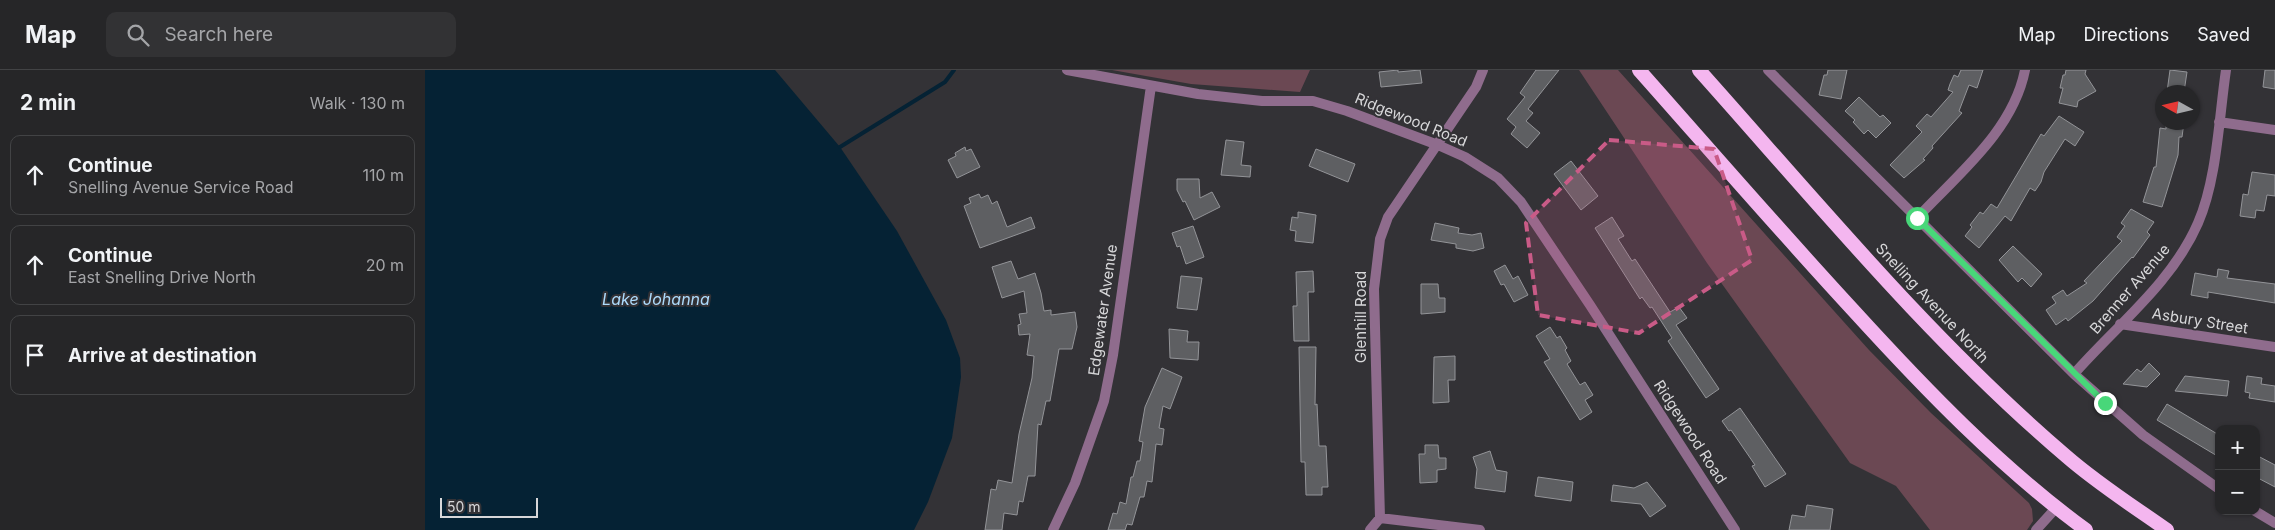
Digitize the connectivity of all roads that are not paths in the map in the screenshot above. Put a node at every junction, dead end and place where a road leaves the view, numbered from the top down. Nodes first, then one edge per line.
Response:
1 (1067, 70) edge
2 (1483, 70) edge
3 (1639, 70) edge
4 (1699, 70) edge
5 (1768, 70) edge
6 (2025, 70) edge
7 (2226, 70) edge
8 (1151, 86) junction
9 (2219, 122) junction
10 (2275, 130) edge
11 (1438, 145) junction
12 (1917, 218) junction
13 (2121, 324) junction
14 (2275, 347) edge
15 (2074, 374) junction
16 (2215, 485) edge
17 (2056, 508) junction
18 (2260, 514) edge
19 (1381, 518) junction
20 (2275, 523) edge
21 (1053, 530) edge
22 (1370, 530) edge
23 (1480, 530) edge
24 (1735, 530) edge
25 (2036, 530) edge
26 (2086, 530) edge
27 (2167, 530) edge

1 - 8 street, Ridgewood Road
2 - 11 street, Glenhill Road
3 - 17 highway
4 - 27 highway, Snelling Avenue North
5 - 12 street
6 - 12 street
7 - 9 street, Brenner Avenue
8 - 11 street, Ridgewood Road
8 - 21 street, Edgewater Avenue
9 - 10 street
9 - 13 street, Brenner Avenue
11 - 19 street, Glenhill Road
11 - 24 street, Ridgewood Road
12 - 15 street
13 - 14 street, Asbury Street
13 - 15 street, Brenner Avenue
15 - 16 street
17 - 25 street
17 - 26 highway
18 - 20 street
19 - 22 street
19 - 23 street

